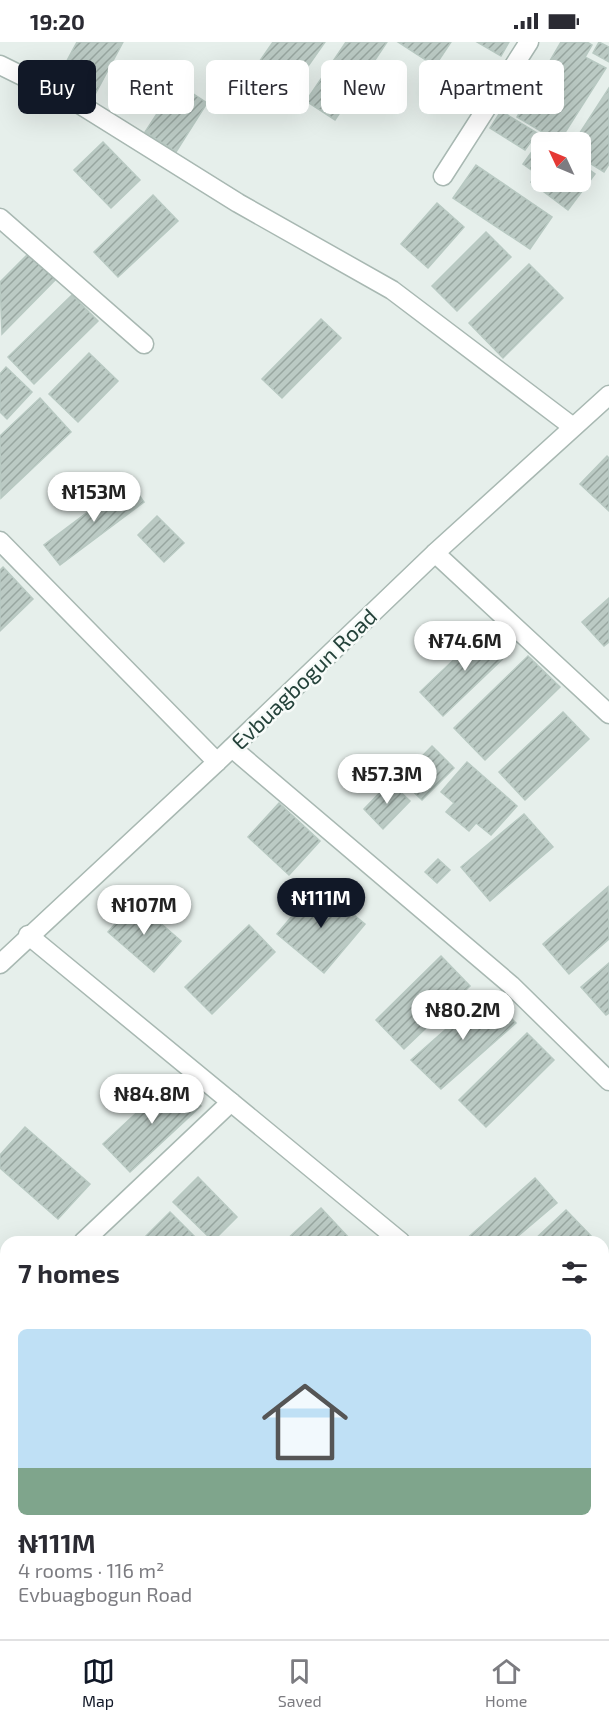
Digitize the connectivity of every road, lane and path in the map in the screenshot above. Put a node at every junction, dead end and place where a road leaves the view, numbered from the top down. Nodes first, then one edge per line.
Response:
1 (529, 42) edge
2 (0, 65) edge
3 (443, 176) dead end
4 (0, 218) edge
5 (144, 344) dead end
6 (609, 395) edge
7 (573, 427) junction
8 (0, 541) edge
9 (435, 553) junction
10 (609, 714) edge
11 (232, 748) junction
12 (217, 762) junction
13 (28, 935) junction
14 (0, 964) edge
15 (609, 1081) edge
16 (231, 1102) junction
17 (89, 1236) edge
18 (394, 1236) edge

1 - 3 street
2 - 7 street
4 - 5 street
6 - 7 street, Evbuagbogun Road
7 - 9 street, Evbuagbogun Road
8 - 12 street
9 - 10 street
9 - 11 street, Evbuagbogun Road
11 - 12 street, Evbuagbogun Road
11 - 15 street
12 - 13 street, Evbuagbogun Road
13 - 14 street, Evbuagbogun Road
13 - 16 street
16 - 17 street
16 - 18 street

